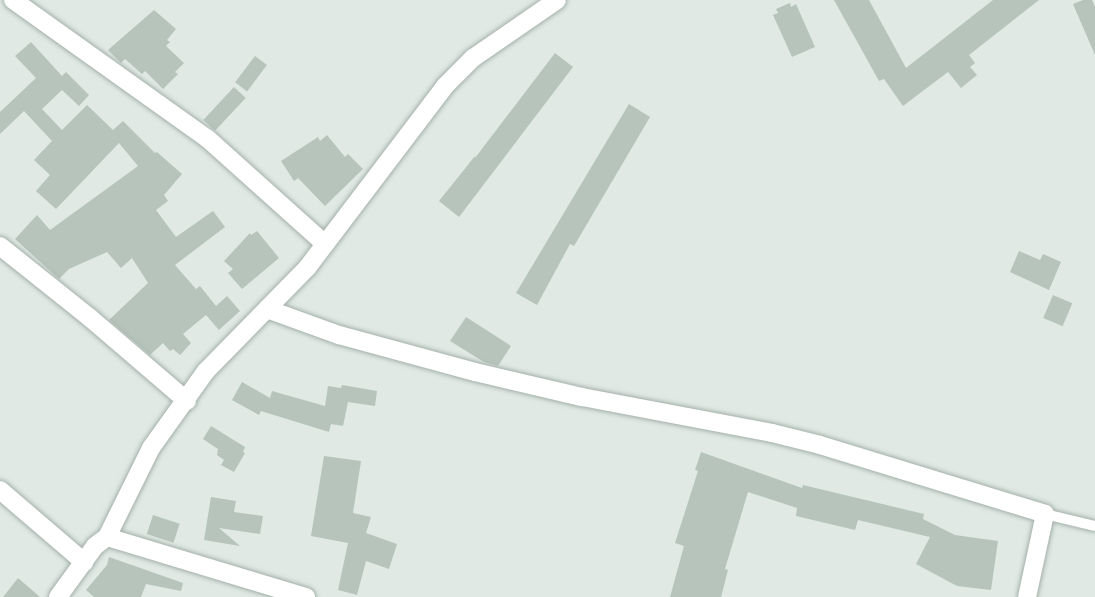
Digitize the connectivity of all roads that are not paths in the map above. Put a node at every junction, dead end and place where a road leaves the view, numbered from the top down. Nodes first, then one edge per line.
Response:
1 (13, 0) edge
2 (557, 0) edge
3 (325, 243) junction
4 (0, 246) edge
5 (267, 309) junction
6 (187, 401) junction
7 (0, 490) edge
8 (1045, 514) junction
9 (1095, 525) edge
10 (107, 537) junction
11 (84, 562) junction
12 (58, 597) edge
13 (306, 597) edge
14 (1027, 597) edge

1 - 3 street
2 - 3 street
3 - 5 street
4 - 6 street
5 - 6 street
5 - 8 street
6 - 10 street
7 - 11 street
8 - 9 lane
8 - 14 street
10 - 11 street
10 - 13 street
11 - 12 street

